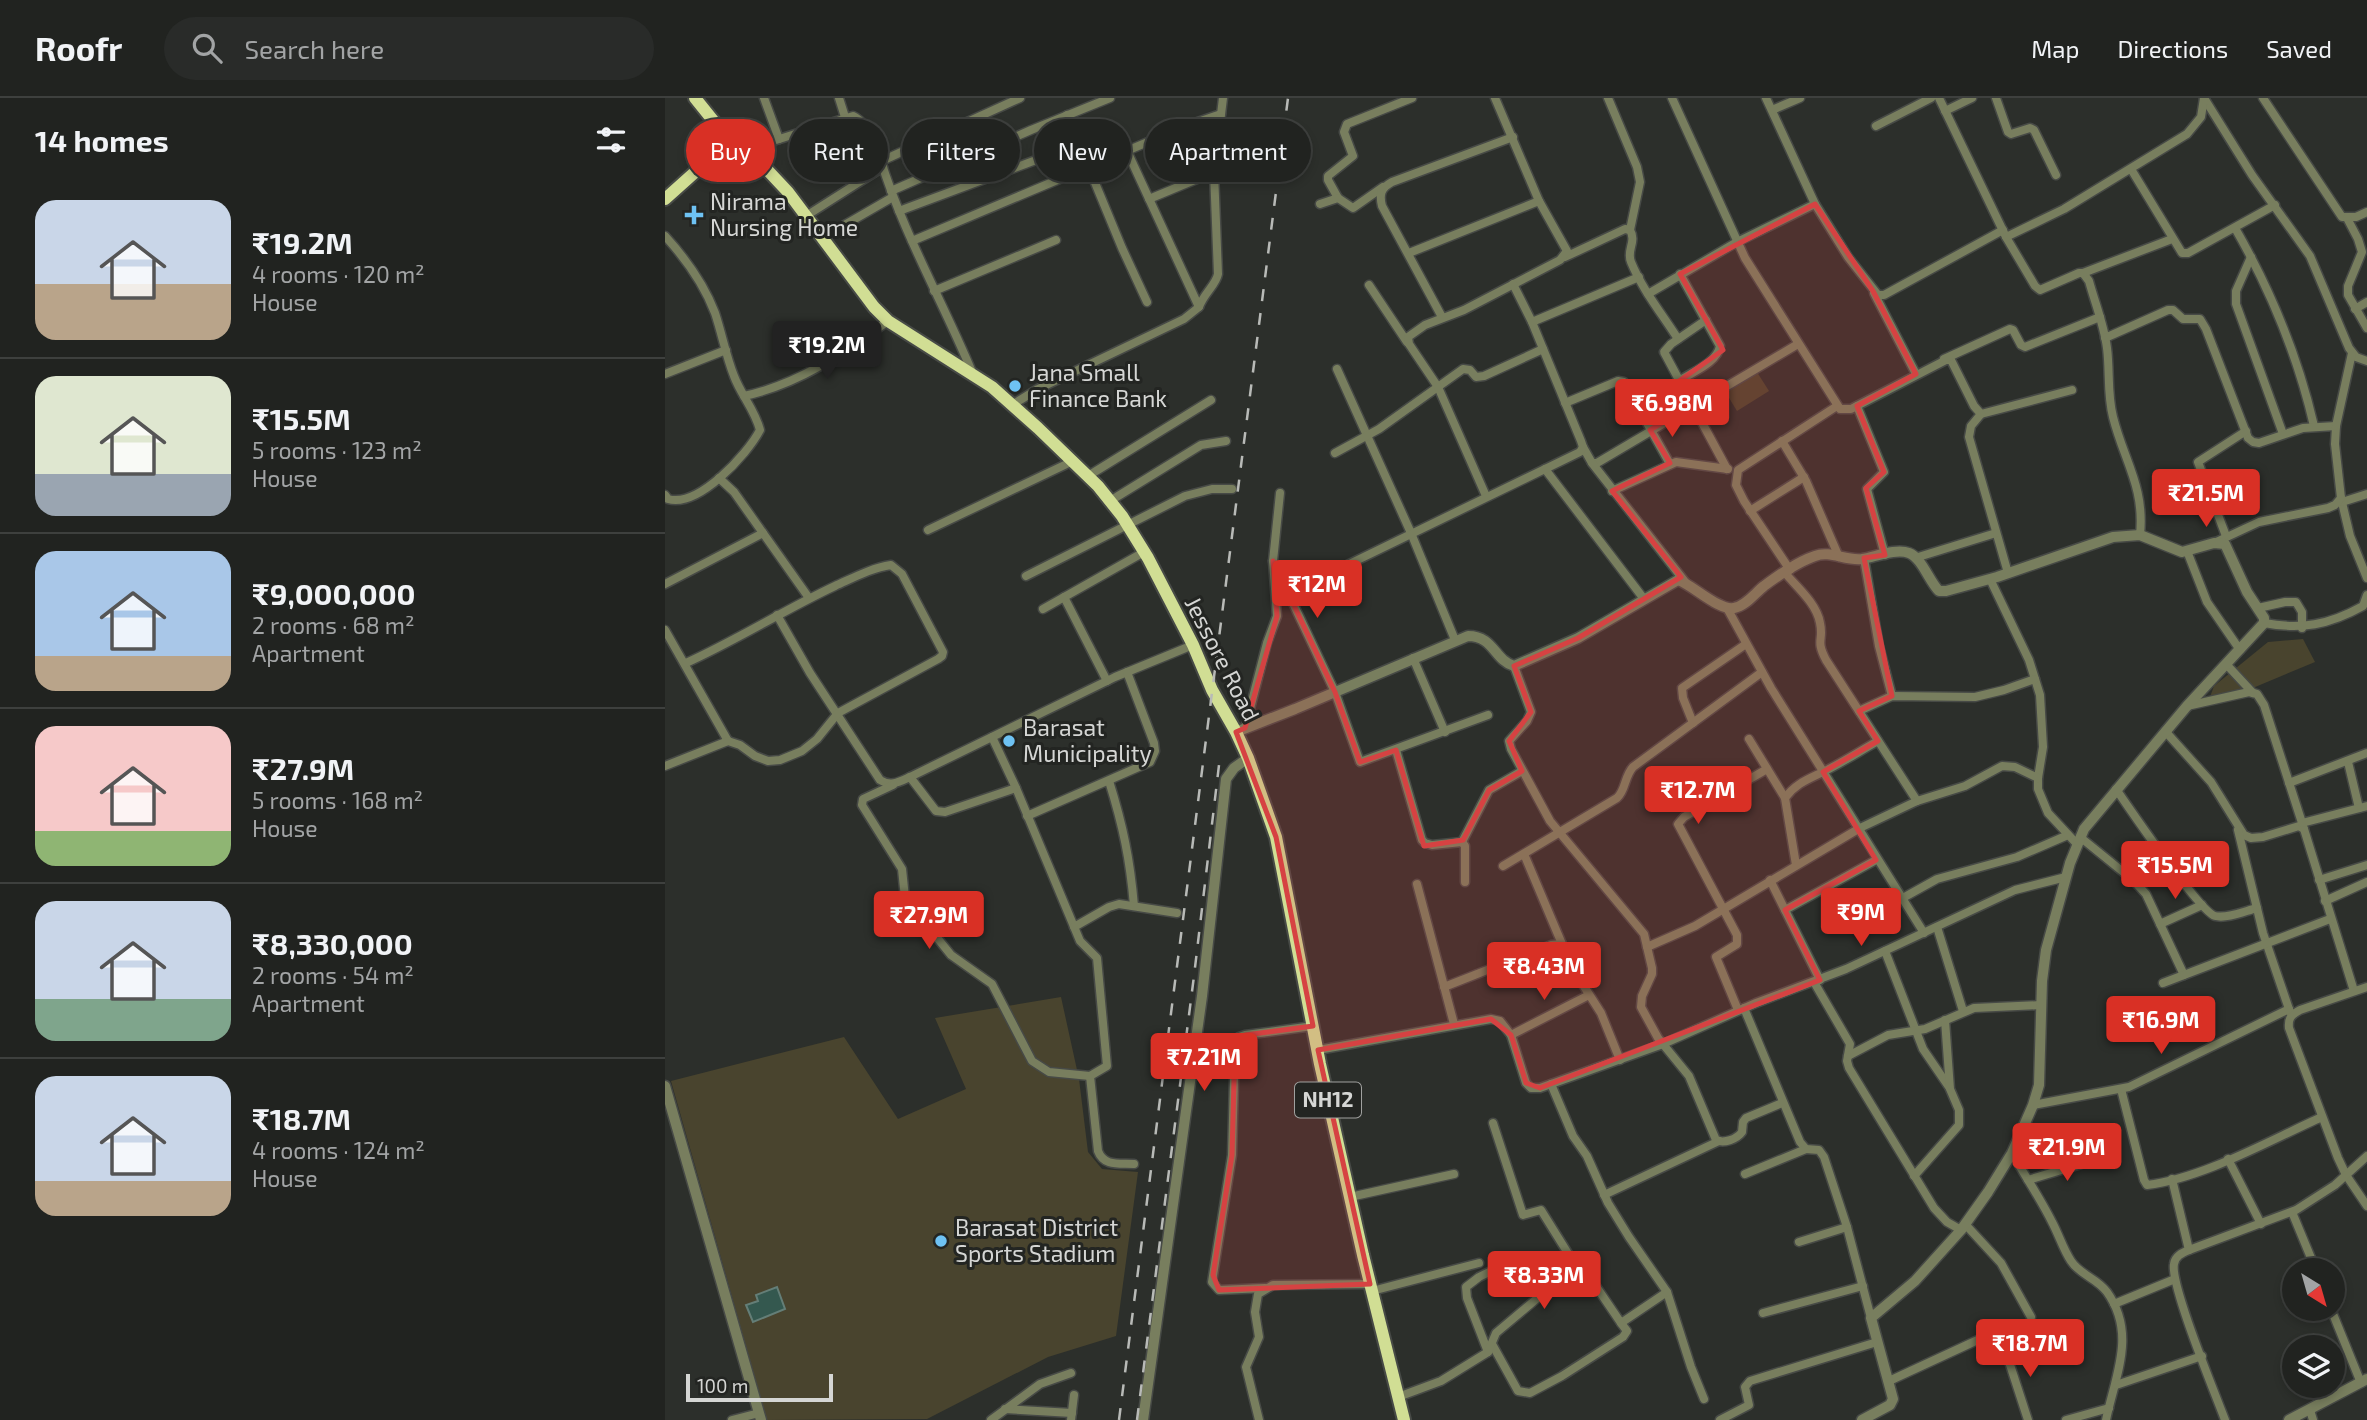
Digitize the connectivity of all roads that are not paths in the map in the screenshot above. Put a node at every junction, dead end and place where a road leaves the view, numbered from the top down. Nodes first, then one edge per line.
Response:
1 (695, 98) edge
2 (764, 98) edge
3 (839, 98) edge
4 (1020, 98) edge
5 (1110, 98) edge
6 (1223, 98) edge
7 (1412, 98) edge
8 (1495, 98) edge
9 (1608, 98) edge
10 (1673, 98) edge
11 (1766, 98) edge
12 (1800, 98) edge
13 (1931, 98) edge
14 (1939, 98) edge
15 (1972, 98) edge
16 (1996, 98) edge
17 (2204, 98) edge
18 (2263, 98) edge
19 (1008, 100) edge
20 (1772, 110) junction
21 (1945, 111) junction
22 (1221, 114) junction
23 (1067, 115) junction
24 (845, 117) junction
25 (712, 119) edge
26 (860, 119) edge
27 (1069, 119) edge
28 (1220, 119) edge
29 (1876, 126) dead end
30 (1513, 137) junction
31 (779, 139) junction
32 (775, 140) edge
33 (1131, 149) edge
34 (888, 159) edge
35 (1131, 160) edge
36 (1034, 161) edge
37 (2131, 169) junction
38 (2056, 175) dead end
39 (775, 178) edge
40 (686, 181) edge
41 (853, 182) edge
42 (888, 182) edge
43 (1052, 182) edge
44 (1095, 182) edge
45 (1190, 182) edge
46 (1214, 182) edge
47 (1383, 187) junction
48 (892, 194) junction
49 (1338, 198) junction
50 (665, 199) edge
51 (1149, 199) junction
52 (1539, 201) junction
53 (1320, 204) dead end
54 (1815, 204) junction
55 (2275, 205) junction
56 (899, 211) junction
57 (2367, 212) edge
58 (806, 216) junction
59 (2347, 218) junction
60 (2235, 228) junction
61 (1630, 230) junction
62 (2005, 234) junction
63 (665, 236) edge
64 (822, 237) junction
65 (2172, 239) junction
66 (1056, 240) dead end
67 (912, 241) junction
68 (1737, 242) junction
69 (1409, 253) junction
70 (1565, 257) junction
71 (2251, 257) junction
72 (2083, 273) junction
73 (1680, 274) junction
74 (1639, 277) junction
75 (1513, 284) junction
76 (1369, 285) dead end
77 (934, 291) junction
78 (1873, 291) junction
79 (1648, 294) junction
80 (2367, 302) edge
81 (1147, 303) dead end
82 (1199, 307) junction
83 (2355, 309) junction
84 (1442, 317) junction
85 (2100, 317) junction
86 (1706, 320) junction
87 (888, 321) junction
88 (1532, 322) junction
89 (2367, 328) edge
90 (2105, 338) junction
91 (1678, 339) junction
92 (1409, 344) junction
93 (1798, 344) junction
94 (1543, 349) junction
95 (726, 350) junction
96 (2352, 353) junction
97 (2365, 359) edge
98 (1938, 362) junction
99 (1337, 369) dead end
100 (972, 372) junction
101 (665, 374) edge
102 (1916, 374) junction
103 (1679, 381) junction
104 (1437, 387) junction
105 (2072, 390) dead end
106 (744, 396) junction
107 (1211, 400) dead end
108 (1565, 403) junction
109 (1012, 405) junction
110 (1692, 405) junction
111 (1837, 406) junction
112 (1857, 406) junction
113 (1981, 414) junction
114 (2314, 426) junction
115 (2336, 426) junction
116 (1650, 430) junction
117 (2246, 431) junction
118 (2283, 434) junction
119 (1367, 437) junction
120 (1226, 441) dead end
121 (1781, 441) junction
122 (1583, 447) junction
123 (1335, 453) dead end
124 (1073, 461) junction
125 (1592, 463) junction
126 (1670, 464) junction
127 (1545, 469) junction
128 (1727, 469) junction
129 (1738, 470) junction
130 (1088, 476) junction
131 (1804, 477) junction
132 (719, 478) junction
133 (1232, 489) dead end
134 (1612, 491) junction
135 (1280, 494) dead end
136 (665, 495) edge
137 (2367, 495) edge
138 (1486, 496) junction
139 (2341, 500) junction
140 (1110, 501) junction
141 (1750, 511) junction
142 (1128, 525) junction
143 (928, 530) dead end
144 (763, 533) junction
145 (1411, 533) junction
146 (1996, 533) junction
147 (2140, 535) junction
148 (2226, 536) junction
149 (2214, 543) junction
150 (2187, 551) junction
151 (1146, 555) junction
152 (1885, 555) junction
153 (1839, 557) junction
154 (1864, 558) junction
155 (1915, 558) junction
156 (1273, 561) junction
157 (1339, 569) dead end
158 (1788, 571) junction
159 (2008, 573) junction
160 (1026, 576) dead end
161 (2367, 578) edge
162 (1990, 579) junction
163 (1686, 583) junction
164 (665, 584) edge
165 (1064, 597) junction
166 (809, 598) junction
167 (1644, 599) junction
168 (2366, 601) edge
169 (1727, 608) junction
170 (2257, 608) junction
171 (1043, 609) dead end
172 (777, 615) junction
173 (2264, 623) junction
174 (2302, 628) junction
175 (665, 630) edge
176 (1455, 640) junction
177 (1746, 644) junction
178 (1193, 645) junction
179 (2240, 649) junction
180 (1413, 657) junction
181 (685, 663) junction
182 (2226, 664) junction
183 (1514, 666) junction
184 (1127, 672) junction
185 (1762, 672) junction
186 (2035, 679) junction
187 (1107, 681) junction
188 (1335, 692) junction
189 (2253, 692) junction
190 (1892, 696) junction
191 (2187, 706) junction
192 (1859, 711) junction
193 (838, 713) junction
194 (1488, 715) dead end
195 (1693, 723) junction
196 (1240, 730) junction
197 (2165, 731) junction
198 (1445, 732) junction
199 (992, 737) junction
200 (1749, 739) dead end
201 (728, 741) junction
202 (1878, 741) junction
203 (1396, 750) junction
204 (2367, 753) edge
205 (1248, 758) junction
206 (2348, 762) junction
207 (665, 766) edge
208 (1767, 769) junction
209 (1522, 771) junction
210 (1823, 772) junction
211 (910, 777) junction
212 (2038, 778) junction
213 (1109, 781) junction
214 (2289, 783) junction
215 (895, 784) junction
216 (1016, 788) junction
217 (2116, 789) junction
218 (1785, 798) junction
219 (1917, 801) junction
220 (2363, 807) edge
221 (1027, 816) junction
222 (2303, 826) junction
223 (2237, 827) junction
224 (1860, 828) junction
225 (1560, 834) junction
226 (2075, 838) junction
227 (1462, 842) junction
228 (1524, 854) junction
229 (1876, 860) junction
230 (1796, 864) junction
231 (2367, 865) edge
232 (1503, 866) dead end
233 (2066, 877) junction
234 (1770, 880) junction
235 (2319, 880) junction
236 (2367, 882) edge
237 (1465, 883) dead end
238 (1417, 884) dead end
239 (1901, 899) junction
240 (2325, 901) junction
241 (2202, 905) junction
242 (1134, 906) junction
243 (2257, 908) junction
244 (1722, 910) junction
245 (1785, 910) junction
246 (1177, 913) dead end
247 (2330, 919) junction
248 (2160, 924) junction
249 (1074, 927) junction
250 (1937, 927) junction
251 (1924, 933) junction
252 (2267, 943) junction
253 (1562, 944) junction
254 (1647, 947) junction
255 (1885, 951) junction
256 (2184, 975) junction
257 (1817, 981) junction
258 (2163, 983) dead end
259 (1444, 986) junction
260 (2367, 987) edge
261 (2354, 991) junction
262 (1590, 995) junction
263 (2041, 1004) junction
264 (1741, 1009) junction
265 (1962, 1012) junction
266 (2290, 1012) junction
267 (1945, 1020) junction
268 (1454, 1024) junction
269 (1313, 1026) junction
270 (1918, 1031) junction
271 (1511, 1035) junction
272 (1663, 1044) junction
273 (1318, 1050) junction
274 (1848, 1056) junction
275 (1620, 1060) junction
276 (1090, 1076) junction
277 (1551, 1084) junction
278 (665, 1086) edge
279 (1950, 1089) junction
280 (2121, 1089) junction
281 (1782, 1103) junction
282 (2033, 1105) junction
283 (2322, 1116) junction
284 (1493, 1123) dead end
285 (1719, 1141) junction
286 (1806, 1149) junction
287 (2012, 1153) junction
288 (2367, 1156) edge
289 (2098, 1159) dead end
290 (2228, 1159) junction
291 (1134, 1164) dead end
292 (1454, 1174) dead end
293 (1745, 1174) dead end
294 (2346, 1175) junction
295 (1915, 1176) junction
296 (2172, 1179) junction
297 (2028, 1180) junction
298 (1604, 1195) junction
299 (1350, 1197) junction
300 (2367, 1206) edge
301 (2292, 1212) junction
302 (2261, 1224) junction
303 (1847, 1227) junction
304 (1963, 1227) junction
305 (1799, 1242) dead end
306 (2189, 1250) junction
307 (2311, 1258) edge
308 (1512, 1261) dead end
309 (1479, 1263) dead end
310 (1572, 1269) junction
311 (2175, 1279) junction
312 (1863, 1286) junction
313 (1371, 1287) junction
314 (1265, 1288) junction
315 (1667, 1292) junction
316 (2114, 1304) junction
317 (1763, 1313) dead end
318 (2031, 1317) dead end
319 (1871, 1318) junction
320 (2336, 1321) edge
321 (1621, 1323) junction
322 (1877, 1342) junction
323 (1490, 1348) junction
324 (2202, 1356) junction
325 (1071, 1373) dead end
326 (1889, 1381) junction
327 (2364, 1381) edge
328 (2116, 1385) junction
329 (1074, 1395) dead end
330 (1398, 1397) junction
331 (1704, 1399) dead end
332 (2109, 1408) junction
333 (1008, 1409) junction
334 (2311, 1415) edge
335 (1071, 1416) edge
336 (760, 1417) edge
337 (1872, 1418) edge
338 (732, 1420) edge
339 (991, 1420) edge
340 (1010, 1420) edge
341 (1143, 1420) edge
342 (1259, 1420) edge
343 (1404, 1420) edge
344 (1720, 1420) edge
345 (1862, 1420) edge
346 (2028, 1420) edge
347 (2066, 1420) edge
348 (2106, 1420) edge
349 (2225, 1420) edge
350 (2289, 1420) edge

1 - 25 highway, NH12
2 - 31 street
3 - 24 street
4 - 19 street
5 - 23 street
6 - 22 street
7 - 49 street
8 - 30 street
9 - 61 street
10 - 68 street
11 - 20 street
12 - 20 street
13 - 29 street
14 - 21 street
15 - 21 street
16 - 38 street
17 - 37 street
17 - 55 street
18 - 59 street
19 - 34 street
20 - 54 street
21 - 62 street
22 - 28 street
22 - 33 street
23 - 27 street
23 - 48 street
24 - 26 street
24 - 31 street
30 - 47 street
30 - 52 street
31 - 32 street
35 - 51 street
36 - 56 street
37 - 62 street
37 - 65 street
39 - 58 highway, NH12
40 - 50 highway
41 - 58 street
42 - 48 street
43 - 67 street
44 - 81 street
45 - 51 street
46 - 82 street
47 - 49 street
47 - 69 street
48 - 56 street
48 - 64 street
49 - 53 street
51 - 82 street
52 - 69 street
52 - 70 street
54 - 68 street
54 - 78 street
55 - 60 street
55 - 96 street
56 - 67 street
57 - 59 street
58 - 64 highway, NH12
59 - 83 street
60 - 65 street
60 - 71 street
61 - 70 street
61 - 74 street
62 - 72 street
62 - 78 street
63 - 95 street
64 - 87 highway, NH12
65 - 72 street
66 - 77 street
67 - 77 street
68 - 73 street
68 - 93 street
69 - 84 street
70 - 75 street
71 - 114 street
71 - 118 street
72 - 85 street
73 - 79 street
73 - 86 street
74 - 79 street
74 - 88 street
75 - 84 street
75 - 88 street
76 - 92 street
77 - 100 street
78 - 102 street
79 - 91 street
80 - 83 street
82 - 109 street
83 - 89 street
84 - 92 street
85 - 90 street
85 - 98 street
86 - 91 street
86 - 103 street
87 - 100 highway, NH12
87 - 106 street
88 - 94 street
90 - 117 street
90 - 147 street
91 - 103 street
92 - 104 street
93 - 110 street
93 - 111 street
94 - 104 street
94 - 108 street
95 - 101 street
95 - 106 street
96 - 97 street
96 - 115 street
98 - 102 street
98 - 113 street
99 - 119 street
100 - 109 highway, NH12
102 - 112 street
103 - 110 street
104 - 119 street
104 - 138 street
105 - 113 street
106 - 132 street
107 - 130 street
108 - 116 street
108 - 122 street
109 - 124 highway, NH12
110 - 116 street
110 - 128 street
111 - 112 street
111 - 121 street
112 - 152 street
113 - 146 street
114 - 115 street
114 - 118 street
115 - 139 street
116 - 125 street
116 - 126 street
117 - 118 street
117 - 148 street
119 - 123 street
119 - 145 street
120 - 140 street
121 - 129 street
121 - 131 street
122 - 125 street
122 - 127 street
124 - 130 highway, NH12
124 - 143 street
125 - 134 street
126 - 128 street
126 - 134 street
127 - 138 street
127 - 167 street
128 - 129 street
129 - 141 street
130 - 140 highway, NH12
131 - 141 street
131 - 153 street
132 - 136 street
132 - 144 street
133 - 142 street
134 - 163 street
135 - 156 street
137 - 139 street
138 - 145 street
139 - 148 street
139 - 161 street
140 - 142 highway, NH12
141 - 158 street
142 - 151 highway, NH12
142 - 160 street
144 - 164 street
144 - 166 street
145 - 157 street
145 - 176 street
146 - 155 street
146 - 159 street
147 - 150 street
147 - 159 street
148 - 149 street
149 - 150 street
149 - 170 street
150 - 179 street
151 - 165 street
151 - 178 highway, Jessore Road / NH12
152 - 154 street
152 - 155 street
153 - 154 street
153 - 158 street
154 - 190 street
155 - 162 street
156 - 188 street
156 - 196 street
158 - 169 street
158 - 192 street
159 - 162 street
162 - 186 street
163 - 167 street
163 - 169 street
165 - 171 street
165 - 187 street
166 - 172 street
166 - 193 street
167 - 183 street
168 - 174 street
169 - 177 street
170 - 173 street
170 - 174 street
172 - 181 street
172 - 193 street
173 - 174 street
173 - 179 street
175 - 181 street
176 - 180 street
176 - 183 street
177 - 185 street
177 - 195 street
178 - 184 street
178 - 196 highway, Jessore Road / NH12
179 - 182 street
180 - 188 street
180 - 198 street
181 - 201 street
182 - 189 street
182 - 191 street
183 - 209 street
184 - 187 street
184 - 213 street
185 - 195 street
185 - 210 street
186 - 190 street
186 - 212 street
187 - 199 street
188 - 196 street
188 - 203 street
189 - 191 street
189 - 214 street
190 - 192 street
191 - 197 street
192 - 202 street
193 - 201 street
193 - 215 street
194 - 198 street
195 - 225 street
196 - 205 highway, Jessore Road / NH12
197 - 217 street
197 - 223 street
198 - 203 street
199 - 211 street
199 - 216 street
200 - 208 street
201 - 207 street
202 - 210 street
202 - 219 street
203 - 227 street
204 - 206 street
205 - 269 highway, Jessore Road / NH12
205 - 341 street
206 - 214 street
206 - 220 street
208 - 218 street
208 - 244 street
209 - 225 street
209 - 227 street
210 - 218 street
210 - 224 street
211 - 215 street
211 - 216 street
212 - 219 street
212 - 226 street
213 - 221 street
213 - 242 street
214 - 222 street
215 - 276 street
216 - 221 street
217 - 226 street
217 - 241 street
218 - 230 street
219 - 224 street
220 - 222 street
221 - 249 street
222 - 223 street
222 - 235 street
223 - 243 street
224 - 229 street
224 - 230 street
225 - 228 street
225 - 254 street
226 - 233 street
226 - 239 street
226 - 248 street
227 - 237 street
228 - 232 street
228 - 253 street
229 - 239 street
229 - 245 street
230 - 234 street
231 - 235 street
233 - 250 street
233 - 263 street
234 - 244 street
234 - 245 street
235 - 240 street
236 - 240 street
238 - 259 street
239 - 251 street
240 - 247 street
241 - 243 street
241 - 248 street
242 - 246 street
242 - 249 street
243 - 252 street
244 - 254 street
244 - 264 street
245 - 257 street
247 - 252 street
247 - 261 street
248 - 256 street
249 - 276 street
250 - 251 street
250 - 265 street
251 - 255 street
252 - 256 street
252 - 266 street
253 - 259 street
253 - 262 street
254 - 272 street
255 - 257 street
255 - 270 street
256 - 258 street
257 - 264 street
257 - 274 street
259 - 268 street
260 - 261 street
261 - 266 street
262 - 271 street
262 - 275 street
263 - 265 street
263 - 282 street
264 - 272 street
264 - 281 street
265 - 267 street
266 - 280 street
266 - 283 street
267 - 270 street
267 - 279 street
268 - 271 street
268 - 273 street
269 - 273 highway, NH12
269 - 314 street
270 - 274 street
270 - 279 street
271 - 277 street
272 - 275 street
272 - 285 street
273 - 299 highway, NH12
274 - 295 street
275 - 277 street
276 - 291 street
277 - 298 street
278 - 336 street
279 - 295 street
280 - 282 street
280 - 296 street
281 - 285 street
281 - 286 street
282 - 287 street
283 - 290 street
283 - 294 street
284 - 310 street
285 - 298 street
286 - 293 street
286 - 303 street
287 - 297 street
287 - 304 street
288 - 294 street
289 - 297 street
290 - 296 street
290 - 302 street
292 - 299 street
294 - 300 street
294 - 301 street
295 - 304 street
296 - 306 street
297 - 316 street
298 - 315 street
299 - 313 highway, NH12
301 - 302 street
301 - 307 street
302 - 306 street
303 - 305 street
303 - 312 street
304 - 318 street
304 - 319 street
306 - 311 street
308 - 323 street
309 - 313 street
310 - 321 street
310 - 323 street
311 - 316 street
311 - 324 street
312 - 317 street
312 - 319 street
313 - 314 street
313 - 330 highway, NH12
314 - 342 street
315 - 321 street
315 - 331 street
316 - 328 street
319 - 322 street
320 - 327 street
321 - 323 street
322 - 326 street
322 - 344 street
323 - 330 street
324 - 328 street
324 - 349 street
325 - 333 street
326 - 337 street
326 - 346 street
327 - 334 street
328 - 332 street
329 - 335 street
330 - 343 highway, NH12
332 - 347 street
332 - 348 street
333 - 335 street
333 - 339 street
333 - 340 street
334 - 350 street
336 - 338 street
337 - 345 street

